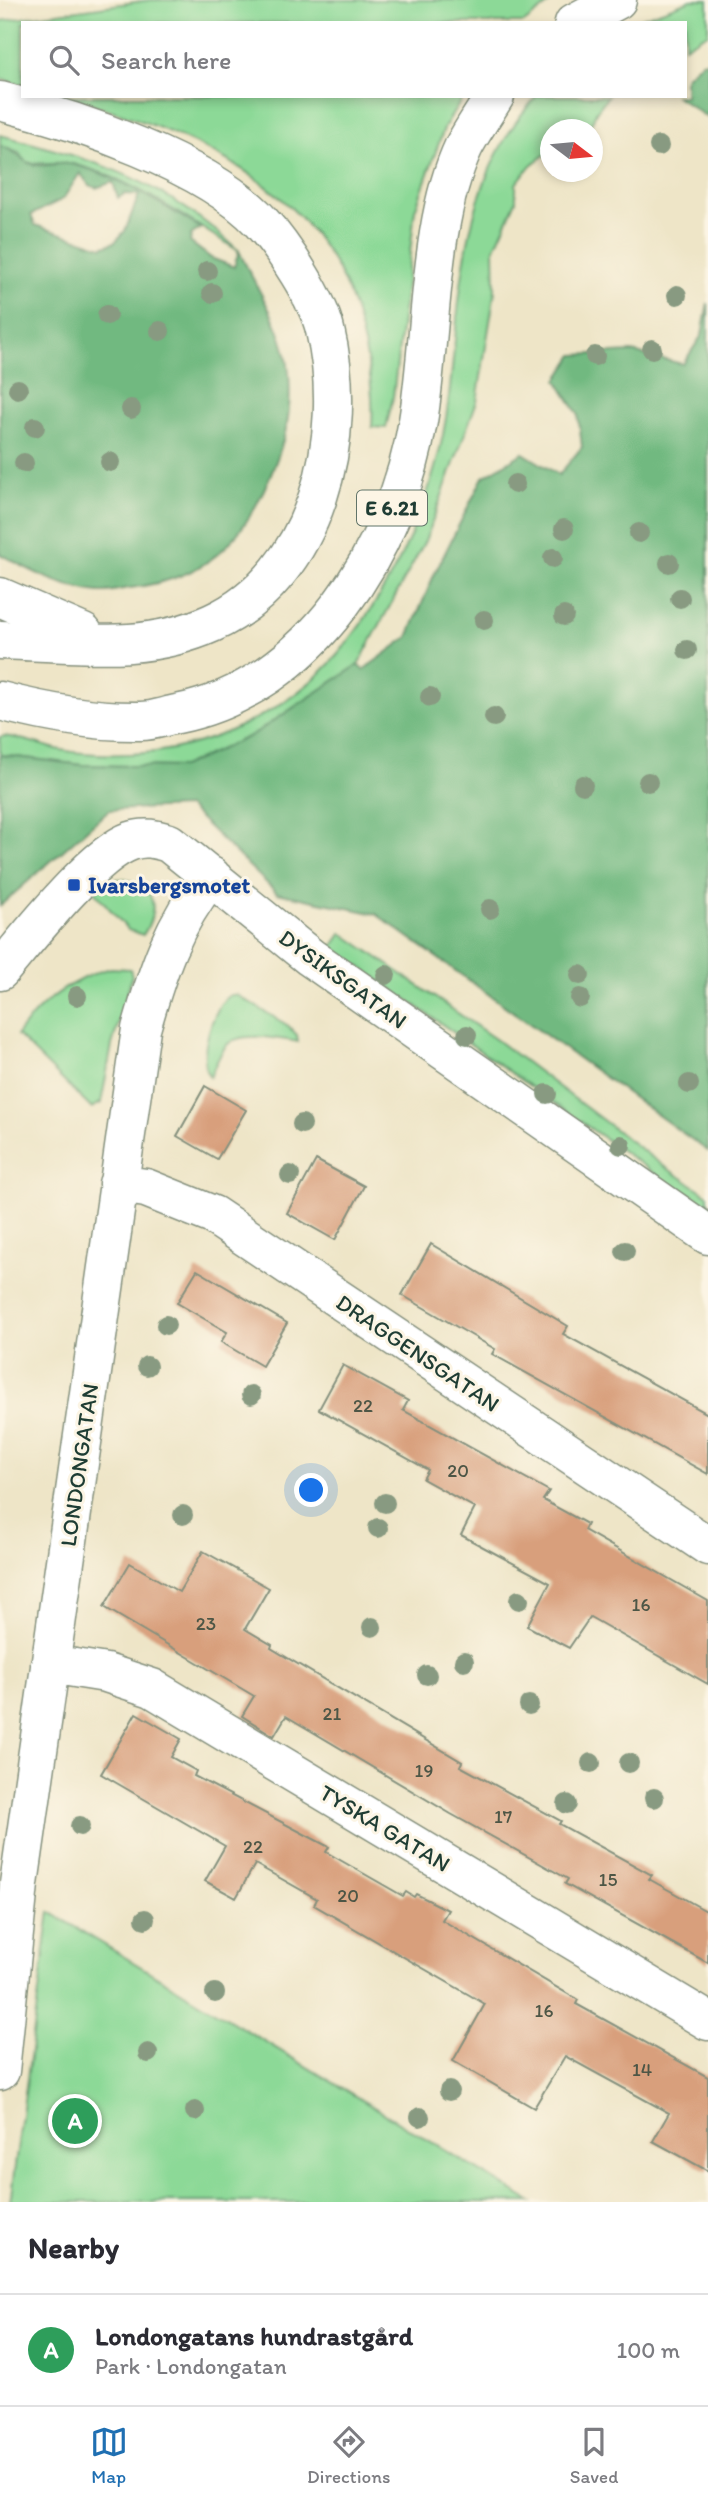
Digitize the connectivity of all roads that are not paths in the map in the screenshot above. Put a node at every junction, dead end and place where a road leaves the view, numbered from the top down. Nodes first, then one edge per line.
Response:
1 (617, 0) edge
2 (578, 21) edge
3 (494, 98) edge
4 (0, 101) edge
5 (0, 597) edge
6 (12, 640) edge
7 (118, 645) junction
8 (0, 701) edge
9 (211, 876) junction
10 (0, 971) edge
11 (118, 1184) junction
12 (708, 1235) edge
13 (708, 1546) edge
14 (51, 1664) junction
15 (708, 2021) edge
16 (0, 2071) edge

1 - 2 main road
3 - 8 main road, E 6.21
4 - 7 main road
5 - 7 main road
6 - 7 main road
9 - 10 main road, DYSIKSGATAN
9 - 11 main road, LONDONGATAN
9 - 12 main road, DYSIKSGATAN
11 - 13 main road, DRAGGENSGATAN
11 - 14 main road, LONDONGATAN
14 - 15 main road, TYSKA GATAN
14 - 16 main road, LONDONGATAN

